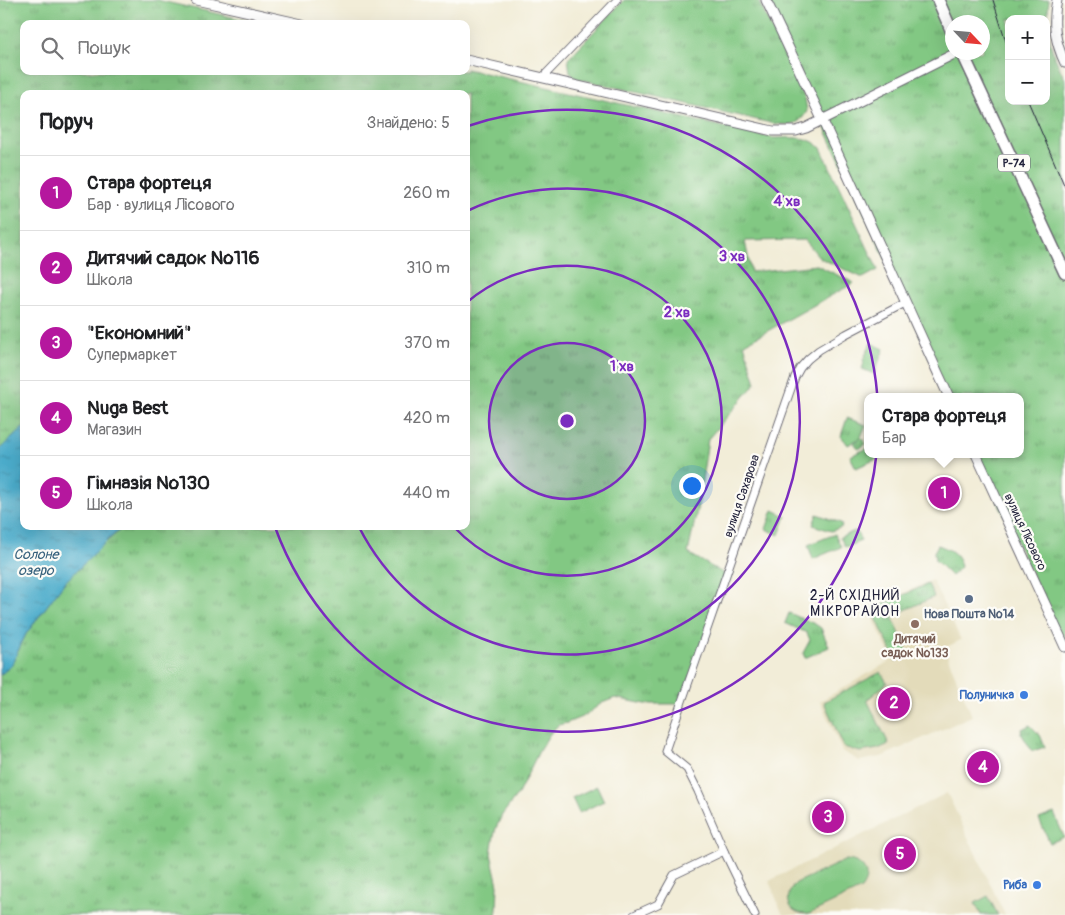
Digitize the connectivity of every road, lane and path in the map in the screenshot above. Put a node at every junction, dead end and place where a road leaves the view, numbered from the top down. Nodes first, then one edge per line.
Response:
1 (196, 0) edge
2 (617, 0) edge
3 (766, 0) edge
4 (938, 0) edge
5 (1057, 0) edge
6 (945, 16) edge
7 (284, 20) edge
8 (945, 59) edge
9 (966, 60) edge
10 (470, 61) edge
11 (1065, 63) edge
12 (542, 78) junction
13 (823, 120) junction
14 (1065, 273) edge
15 (905, 303) junction
16 (947, 393) edge
17 (978, 458) edge
18 (1065, 648) edge
19 (724, 850) junction
20 (634, 915) edge
21 (755, 915) edge

1 - 7 street
2 - 12 street
3 - 13 street
4 - 6 main road
5 - 11 street
8 - 13 street
9 - 14 main road, Р-74
10 - 12 street
12 - 13 street
13 - 15 street
15 - 16 street
15 - 19 street, вулиця Сахарова
17 - 18 street, вулиця Лісового
19 - 20 street
19 - 21 street

